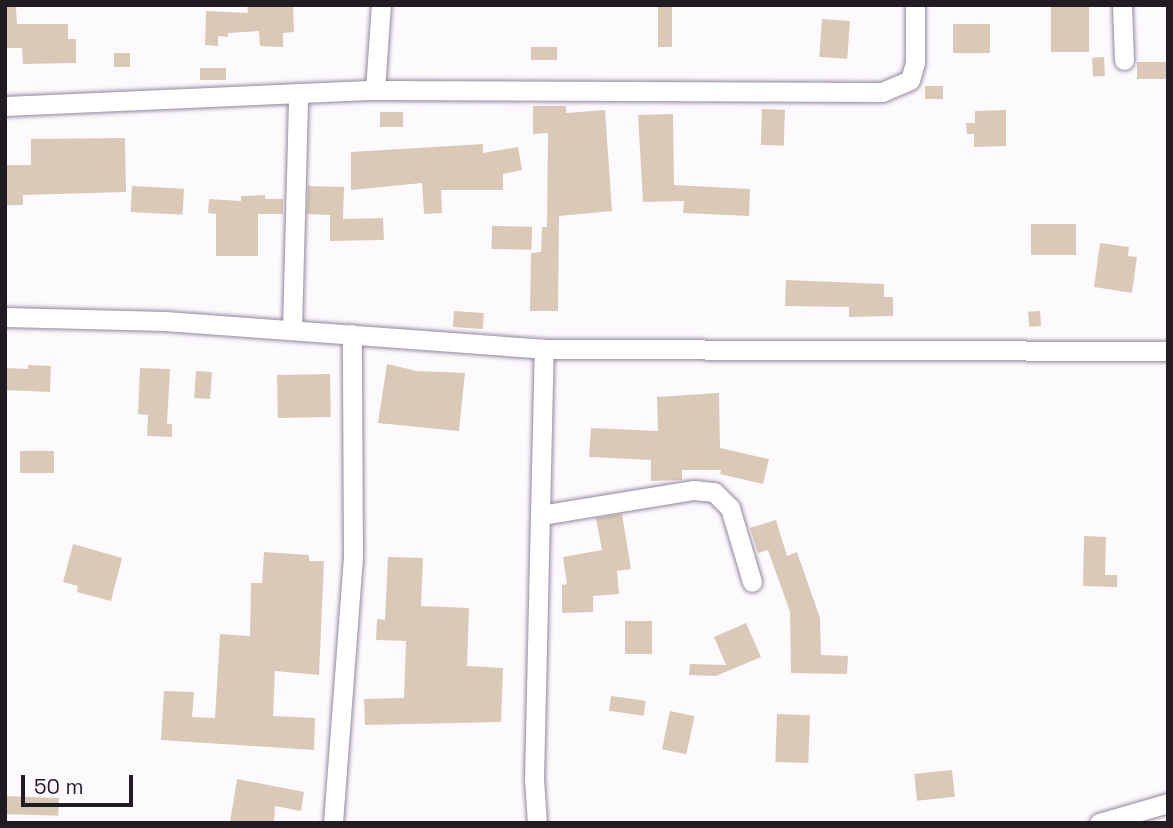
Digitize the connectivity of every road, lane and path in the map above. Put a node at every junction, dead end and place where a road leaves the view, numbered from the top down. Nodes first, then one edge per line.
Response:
1 (381, 5) edge
2 (915, 5) edge
3 (1122, 5) edge
4 (1124, 60) dead end
5 (374, 90) junction
6 (298, 93) junction
7 (5, 106) edge
8 (5, 317) edge
9 (292, 330) junction
10 (352, 334) junction
11 (544, 349) junction
12 (1168, 351) edge
13 (541, 515) junction
14 (752, 582) dead end
15 (1168, 803) edge
16 (333, 823) edge
17 (537, 823) edge
18 (1099, 823) edge

1 - 5 street
2 - 5 street
3 - 4 street
5 - 6 street
6 - 7 street
6 - 9 street
8 - 9 street
9 - 10 street
10 - 11 street
10 - 16 street
11 - 12 street
11 - 13 street
13 - 14 street
13 - 17 street
15 - 18 street

